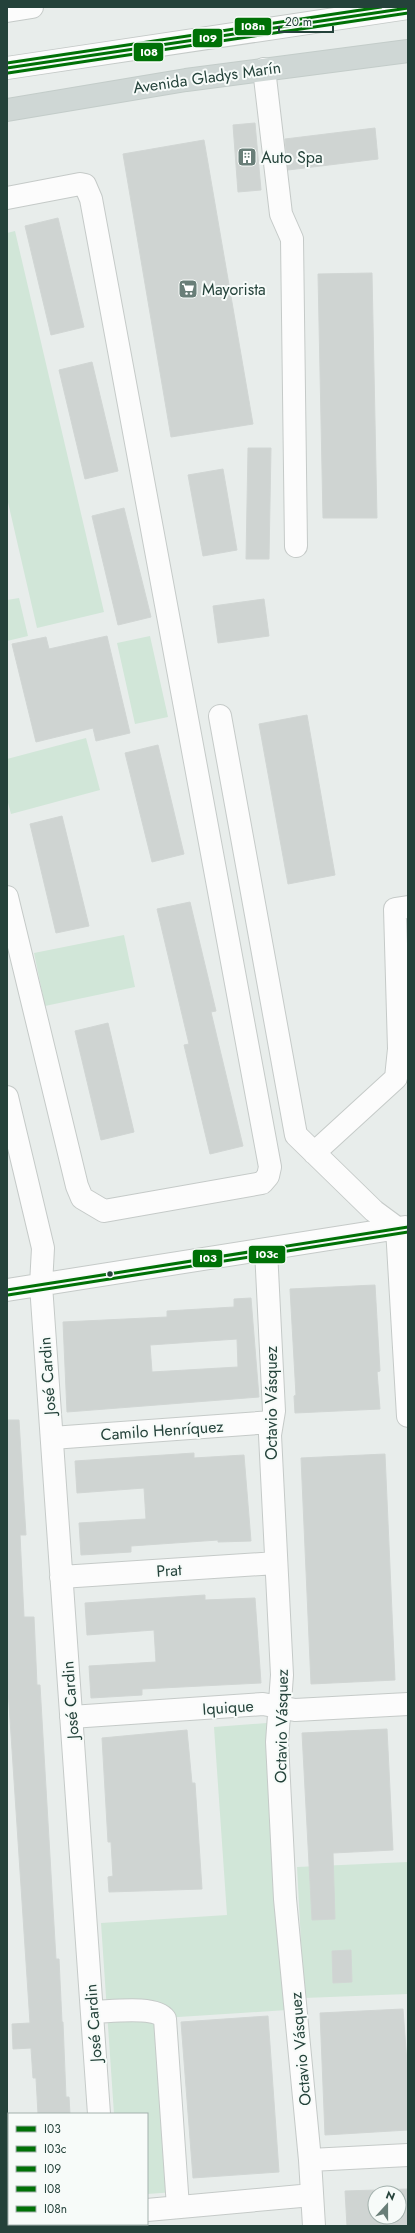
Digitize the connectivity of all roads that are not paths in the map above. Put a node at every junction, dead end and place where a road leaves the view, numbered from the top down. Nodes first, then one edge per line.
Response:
1 (32, 7) edge
2 (408, 8) edge
3 (7, 11) edge
4 (408, 51) edge
5 (7, 68) edge
6 (264, 69) junction
7 (7, 110) edge
8 (7, 198) edge
9 (296, 546) dead end
10 (220, 716) dead end
11 (7, 897) edge
12 (408, 907) edge
13 (7, 1097) edge
14 (314, 1154) junction
15 (403, 1227) edge
16 (266, 1250) junction
17 (41, 1285) junction
18 (7, 1290) edge
19 (408, 1416) edge
20 (272, 1422) junction
21 (52, 1438) junction
22 (276, 1563) junction
23 (61, 1577) junction
24 (408, 1704) edge
25 (281, 1708) junction
26 (71, 1717) junction
27 (92, 2012) junction
28 (99, 2113) edge
29 (408, 2155) edge
30 (310, 2160) junction
31 (312, 2194) junction
32 (178, 2207) junction
33 (148, 2210) edge
34 (314, 2226) edge

1 - 3 street
2 - 5 street
4 - 6 main road, Avenida Gladys Marín
6 - 7 main road, Avenida Gladys Marín
6 - 9 street
8 - 11 street
10 - 14 street
12 - 14 street
13 - 17 street, José Cardin
14 - 15 street
15 - 16 street
15 - 19 street
16 - 17 street
16 - 20 street, Octavio Vásquez
17 - 18 street
17 - 21 street, José Cardin
20 - 21 street, Camilo Henríquez
20 - 22 street, Octavio Vásquez
21 - 23 street, José Cardin
22 - 23 street, Prat
22 - 25 street, Octavio Vásquez
23 - 26 street, José Cardin
24 - 25 street, Iquique
25 - 26 street, Iquique
25 - 30 street, Octavio Vásquez
26 - 27 street, José Cardin
27 - 28 street, José Cardin
27 - 32 street
29 - 30 street
30 - 31 street, Octavio Vásquez
31 - 32 street
31 - 34 street, Octavio Vásquez
32 - 33 street

